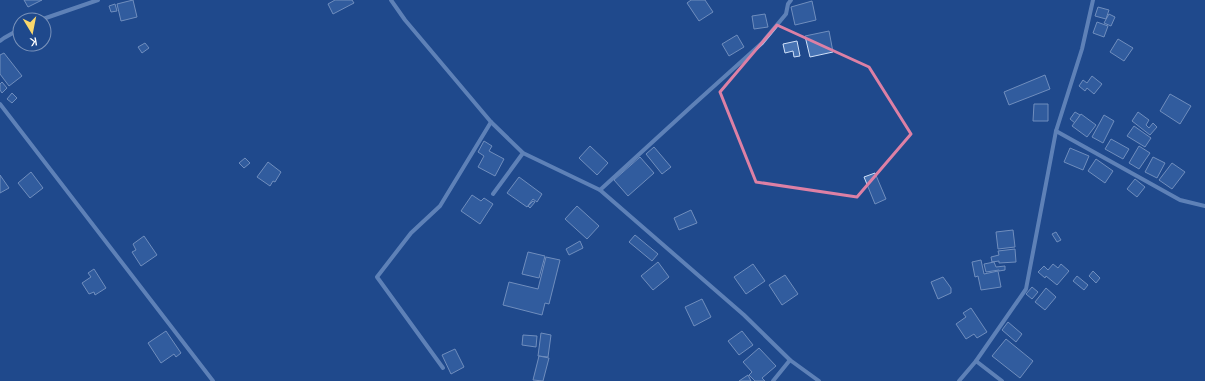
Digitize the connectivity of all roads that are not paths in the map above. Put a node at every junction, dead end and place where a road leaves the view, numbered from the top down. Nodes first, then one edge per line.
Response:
1 (98, 0) edge
2 (391, 0) edge
3 (791, 0) edge
4 (1093, 0) edge
5 (52, 16) edge
6 (12, 34) edge
7 (0, 41) edge
8 (0, 104) edge
9 (491, 122) junction
10 (1056, 131) junction
11 (523, 153) junction
12 (600, 190) junction
13 (493, 194) dead end
14 (1205, 206) edge
15 (790, 360) junction
16 (976, 361) junction
17 (443, 368) dead end
18 (213, 381) edge
19 (773, 381) edge
20 (819, 381) edge
21 (959, 381) edge
22 (1002, 381) edge

1 - 5 street
2 - 9 street
3 - 12 street
4 - 10 street
6 - 7 street
8 - 18 street
9 - 11 street
9 - 17 street
10 - 14 street
10 - 16 street
11 - 12 street
11 - 13 street
12 - 15 street
15 - 19 street
15 - 20 street
16 - 21 street
16 - 22 street

